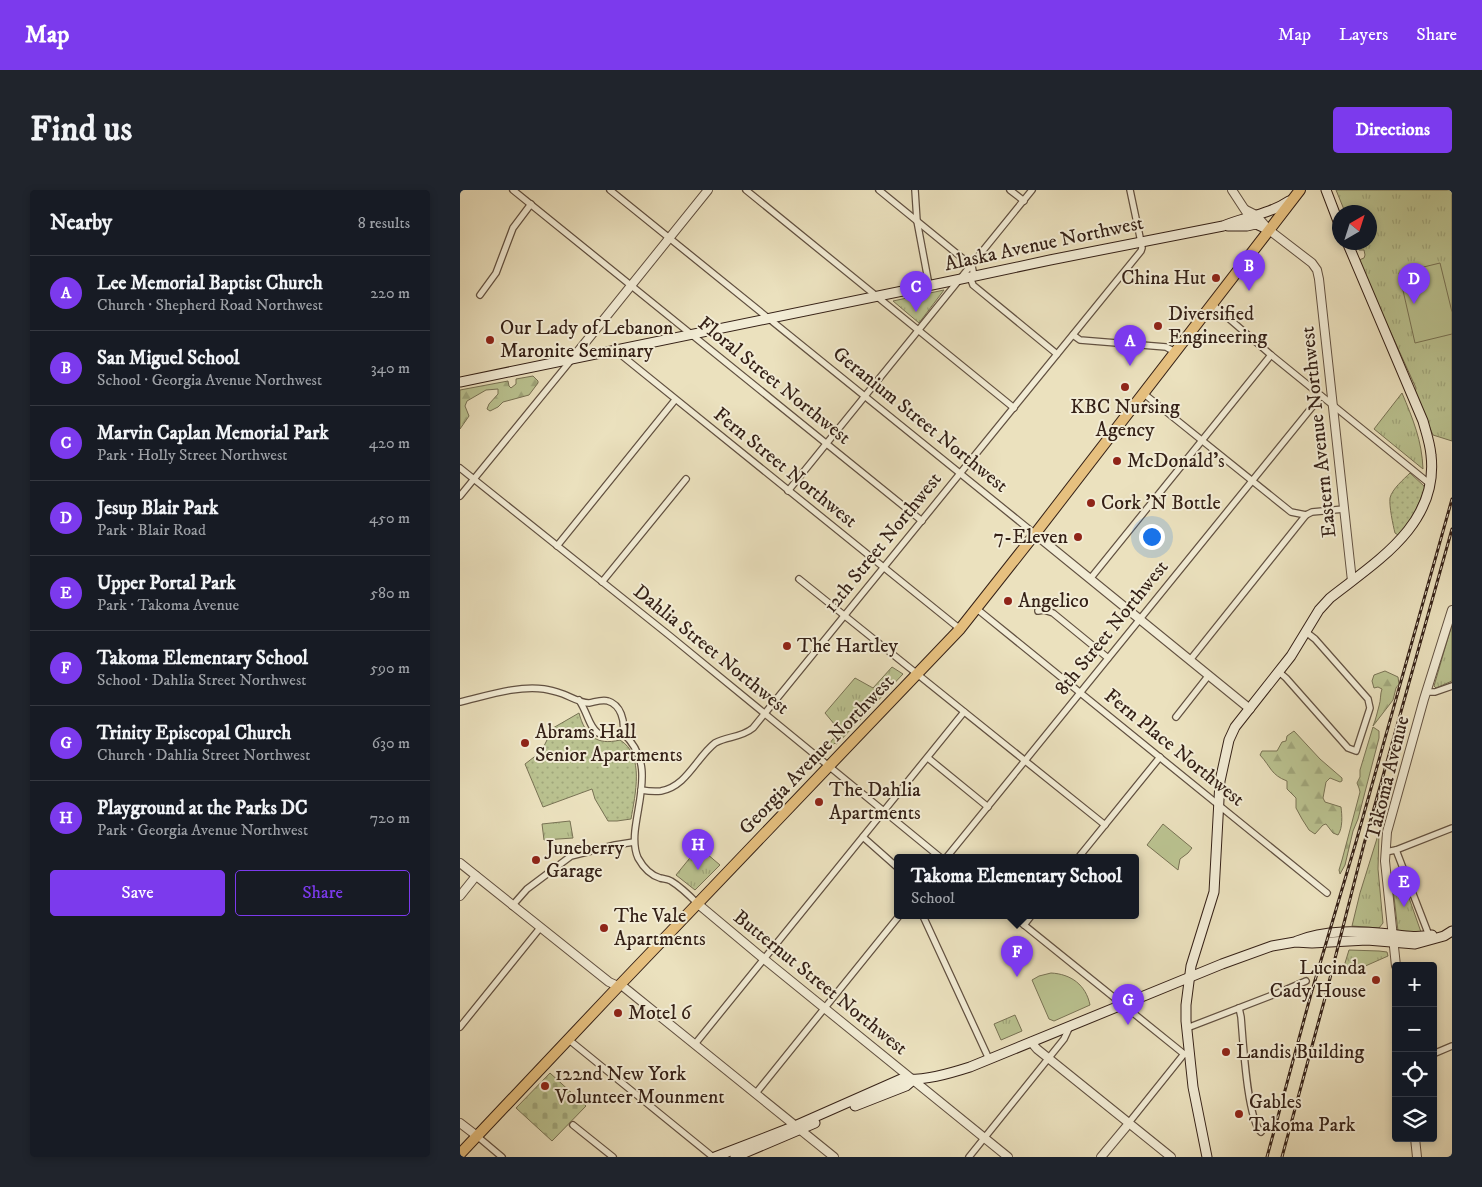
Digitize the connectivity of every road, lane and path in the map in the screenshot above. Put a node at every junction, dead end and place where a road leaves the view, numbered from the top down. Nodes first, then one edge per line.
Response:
1 (513, 190) edge
2 (610, 190) edge
3 (708, 190) edge
4 (746, 190) edge
5 (879, 190) edge
6 (915, 190) edge
7 (1010, 190) edge
8 (1032, 190) edge
9 (1130, 190) edge
10 (1232, 190) edge
11 (1300, 190) edge
12 (1326, 190) edge
13 (1293, 199) junction
14 (1024, 201) junction
15 (531, 204) junction
16 (1332, 205) edge
17 (1252, 216) junction
18 (917, 221) junction
19 (1269, 230) junction
20 (670, 238) junction
21 (1141, 242) junction
22 (1350, 250) edge
23 (972, 266) junction
24 (972, 277) junction
25 (961, 279) junction
26 (929, 285) junction
27 (631, 286) junction
28 (480, 295) dead end
29 (877, 296) junction
30 (1212, 304) junction
31 (768, 319) junction
32 (919, 330) junction
33 (691, 334) junction
34 (1073, 335) junction
35 (614, 350) junction
36 (1175, 352) junction
37 (1057, 354) junction
38 (1271, 355) junction
39 (572, 359) junction
40 (460, 382) edge
41 (1143, 393) junction
42 (1321, 396) junction
43 (865, 397) junction
44 (675, 400) junction
45 (1333, 405) junction
46 (1014, 408) junction
47 (1202, 441) junction
48 (826, 444) junction
49 (460, 468) edge
50 (960, 474) junction
51 (474, 479) junction
52 (686, 479) dead end
53 (1252, 481) junction
54 (1430, 484) junction
55 (788, 491) junction
56 (460, 496) edge
57 (1344, 509) junction
58 (1306, 515) junction
59 (922, 522) junction
60 (1035, 534) junction
61 (557, 546) junction
62 (884, 569) junction
63 (799, 578) dead end
64 (1090, 579) junction
65 (1352, 581) junction
66 (602, 582) junction
67 (977, 609) junction
68 (1452, 610) edge
69 (1038, 611) dead end
70 (845, 616) junction
71 (1140, 619) junction
72 (960, 629) junction
73 (1306, 632) junction
74 (1108, 658) junction
75 (1190, 660) junction
76 (1279, 672) junction
77 (918, 674) junction
78 (1209, 675) junction
79 (1452, 686) edge
80 (1080, 692) junction
81 (1427, 692) junction
82 (579, 700) junction
83 (460, 702) edge
84 (591, 702) junction
85 (1250, 709) junction
86 (585, 711) junction
87 (964, 712) junction
88 (765, 714) junction
89 (1176, 716) dead end
90 (623, 733) junction
91 (1160, 757) junction
92 (928, 758) junction
93 (1025, 761) junction
94 (829, 767) junction
95 (641, 790) junction
96 (1219, 805) junction
97 (988, 807) junction
98 (884, 812) junction
99 (1104, 825) junction
100 (1452, 828) edge
101 (863, 838) junction
102 (634, 842) junction
103 (1396, 850) junction
104 (1385, 852) junction
105 (936, 854) edge
106 (949, 854) edge
107 (1081, 854) edge
108 (460, 863) edge
109 (894, 865) edge
110 (476, 876) junction
111 (1328, 893) dead end
112 (460, 896) edge
113 (698, 904) junction
114 (512, 906) junction
115 (897, 919) edge
116 (924, 919) edge
117 (1017, 919) edge
118 (1029, 919) edge
119 (1024, 925) junction
120 (540, 928) junction
121 (1450, 931) edge
122 (1393, 938) junction
123 (1430, 938) junction
124 (764, 959) junction
125 (1396, 962) edge
126 (1189, 978) junction
127 (1306, 981) dead end
128 (619, 985) junction
129 (1122, 1005) junction
130 (824, 1008) junction
131 (1239, 1008) junction
132 (1070, 1026) junction
133 (460, 1027) edge
134 (1187, 1028) junction
135 (568, 1039) junction
136 (1032, 1042) junction
137 (695, 1044) junction
138 (1452, 1046) edge
139 (1437, 1052) edge
140 (1187, 1054) junction
141 (1049, 1058) junction
142 (989, 1059) junction
143 (913, 1080) junction
144 (756, 1093) junction
145 (460, 1123) edge
146 (574, 1125) dead end
147 (1127, 1125) junction
148 (798, 1128) junction
149 (1261, 1132) dead end
150 (477, 1136) junction
151 (984, 1138) junction
152 (1415, 1142) edge
153 (460, 1154) edge
154 (502, 1157) edge
155 (613, 1157) edge
156 (714, 1157) edge
157 (734, 1157) edge
158 (834, 1157) edge
159 (969, 1157) edge
160 (1008, 1157) edge
161 (1101, 1157) edge
162 (1171, 1157) edge
163 (1207, 1157) edge
164 (1417, 1157) edge

1 - 15 street, Floral Street Northwest
2 - 20 street, Geranium Street Northwest
3 - 20 street
4 - 29 street
5 - 18 street
6 - 18 street
7 - 14 street
8 - 14 street
9 - 21 street
10 - 17 street
11 - 13 highway, Georgia Avenue Northwest
12 - 16 main road
13 - 17 main road, Alaska Avenue Northwest
13 - 19 highway, Georgia Avenue Northwest
14 - 23 street
15 - 27 street, Floral Street Northwest
15 - 28 street
17 - 19 main road
17 - 21 main road, Alaska Avenue Northwest
18 - 23 street
18 - 26 street
19 - 30 highway, Georgia Avenue Northwest
19 - 45 street, Eastern Avenue Northwest
20 - 27 street
20 - 31 street, Geranium Street Northwest
21 - 24 main road, Alaska Avenue Northwest
21 - 34 street, 12th Street Northwest
22 - 54 main road
23 - 24 street
23 - 25 street
24 - 25 main road, Alaska Avenue Northwest
24 - 37 street
25 - 26 main road, Alaska Avenue Northwest
25 - 32 street
26 - 29 main road, Alaska Avenue Northwest
27 - 33 street, Floral Street Northwest
27 - 39 street
29 - 31 main road, Alaska Avenue Northwest
29 - 32 street
30 - 36 highway, Georgia Avenue Northwest
30 - 38 street
31 - 33 main road, Alaska Avenue Northwest
31 - 43 street, Geranium Street Northwest
32 - 43 street
32 - 46 street
33 - 35 main road, Alaska Avenue Northwest
33 - 48 street, Floral Street Northwest
34 - 36 street
34 - 37 street, 12th Street Northwest
35 - 39 main road, Alaska Avenue Northwest
35 - 44 street, Fern Street Northwest
36 - 41 highway, Georgia Avenue Northwest
37 - 46 street, 12th Street Northwest
38 - 42 street
38 - 47 street
39 - 40 main road, Alaska Avenue Northwest
39 - 51 street
41 - 47 street
41 - 60 highway, Georgia Avenue Northwest
42 - 45 street
42 - 53 street, 8th Street Northwest
43 - 48 street
43 - 50 street, Geranium Street Northwest
44 - 55 street, Fern Street Northwest
44 - 61 street
45 - 54 street
45 - 57 street, Eastern Avenue Northwest
46 - 50 street, 12th Street Northwest
47 - 53 street
47 - 64 street
48 - 55 street
48 - 59 street, Floral Street Northwest
49 - 51 street, Dahlia Street Northwest
50 - 59 street, 12th Street Northwest
50 - 60 street, Geranium Street Northwest
51 - 56 street
51 - 61 street, Dahlia Street Northwest
52 - 66 street
53 - 58 street
53 - 71 street, 8th Street Northwest
54 - 65 main road
55 - 62 street, Fern Street Northwest
57 - 58 street
57 - 65 street, Eastern Avenue Northwest
58 - 75 street
59 - 62 street, 12th Street Northwest
60 - 64 street, Geranium Street Northwest
60 - 67 highway, Georgia Avenue Northwest
61 - 66 street, Dahlia Street Northwest
62 - 70 street, 12th Street Northwest
62 - 72 street, Fern Street Northwest
63 - 70 street
64 - 71 street, Geranium Street Northwest
65 - 73 main road
66 - 88 street, Dahlia Street Northwest
67 - 72 highway, Georgia Avenue Northwest
67 - 80 street, Fern Place Northwest
68 - 81 street, Takoma Avenue
69 - 74 street
70 - 77 street
70 - 88 street, 12th Street Northwest
71 - 74 street, 8th Street Northwest
71 - 75 street, Geranium Street Northwest
72 - 77 highway, Georgia Avenue Northwest
73 - 76 main road
73 - 76 street
74 - 80 street, 8th Street Northwest
75 - 78 street, Geranium Street Northwest
76 - 85 main road
77 - 87 street
77 - 94 highway, Georgia Avenue Northwest
78 - 85 street, Geranium Street Northwest
78 - 89 street
79 - 81 street
80 - 91 street, Fern Place Northwest
80 - 93 street, 8th Street Northwest
81 - 104 street, Takoma Avenue
82 - 83 street
82 - 84 street
82 - 86 street
84 - 86 street
84 - 90 street
85 - 96 main road
86 - 90 street
87 - 92 street
87 - 93 street
88 - 94 street, Dahlia Street Northwest
88 - 95 street, 12th Street Northwest
90 - 95 street, Butternut Street Northwest
91 - 96 street, Fern Place Northwest
91 - 99 street
92 - 97 street
92 - 98 street
93 - 97 street, 8th Street Northwest
93 - 99 street
94 - 98 street, Dahlia Street Northwest
94 - 113 highway, Georgia Avenue Northwest
95 - 102 street, Butternut Street Northwest
96 - 111 street, Fern Place Northwest
96 - 126 main road
97 - 106 street, 8th Street Northwest
98 - 101 street
98 - 105 street, Dahlia Street Northwest
99 - 107 street
100 - 103 street
101 - 109 street
101 - 124 street
102 - 113 street, Butternut Street Northwest
102 - 114 street
103 - 104 street, Takoma Avenue
103 - 123 street, Takoma Avenue
104 - 122 street
108 - 110 street
110 - 112 street
110 - 114 street
113 - 124 street, Butternut Street Northwest
113 - 128 highway, Georgia Avenue Northwest
114 - 120 street
115 - 130 street
116 - 142 street
117 - 119 street
118 - 119 street
119 - 129 street
120 - 128 street
120 - 133 street
121 - 123 main road
122 - 123 main road
122 - 125 street
122 - 126 main road
124 - 130 street, Butternut Street Northwest
124 - 137 street
126 - 129 main road
126 - 134 main road
127 - 131 street
128 - 135 highway, Georgia Avenue Northwest
128 - 137 street
129 - 132 main road
129 - 140 street
130 - 143 street, Butternut Street Northwest
130 - 144 street
131 - 134 street
131 - 149 street
132 - 136 main road
132 - 141 street
134 - 140 main road
135 - 150 highway, Georgia Avenue Northwest
135 - 156 street
136 - 141 street
136 - 142 main road
137 - 144 street
138 - 139 street
140 - 147 street
140 - 163 main road
141 - 147 street
141 - 151 street
142 - 143 main road
143 - 148 main road
143 - 151 street, Butternut Street Northwest
144 - 148 street
145 - 150 street
146 - 155 street
147 - 161 street
147 - 162 street
148 - 156 main road
148 - 157 main road
148 - 158 street
150 - 153 highway, Georgia Avenue Northwest
150 - 154 street
151 - 159 street
151 - 160 street, Butternut Street Northwest
152 - 164 street

